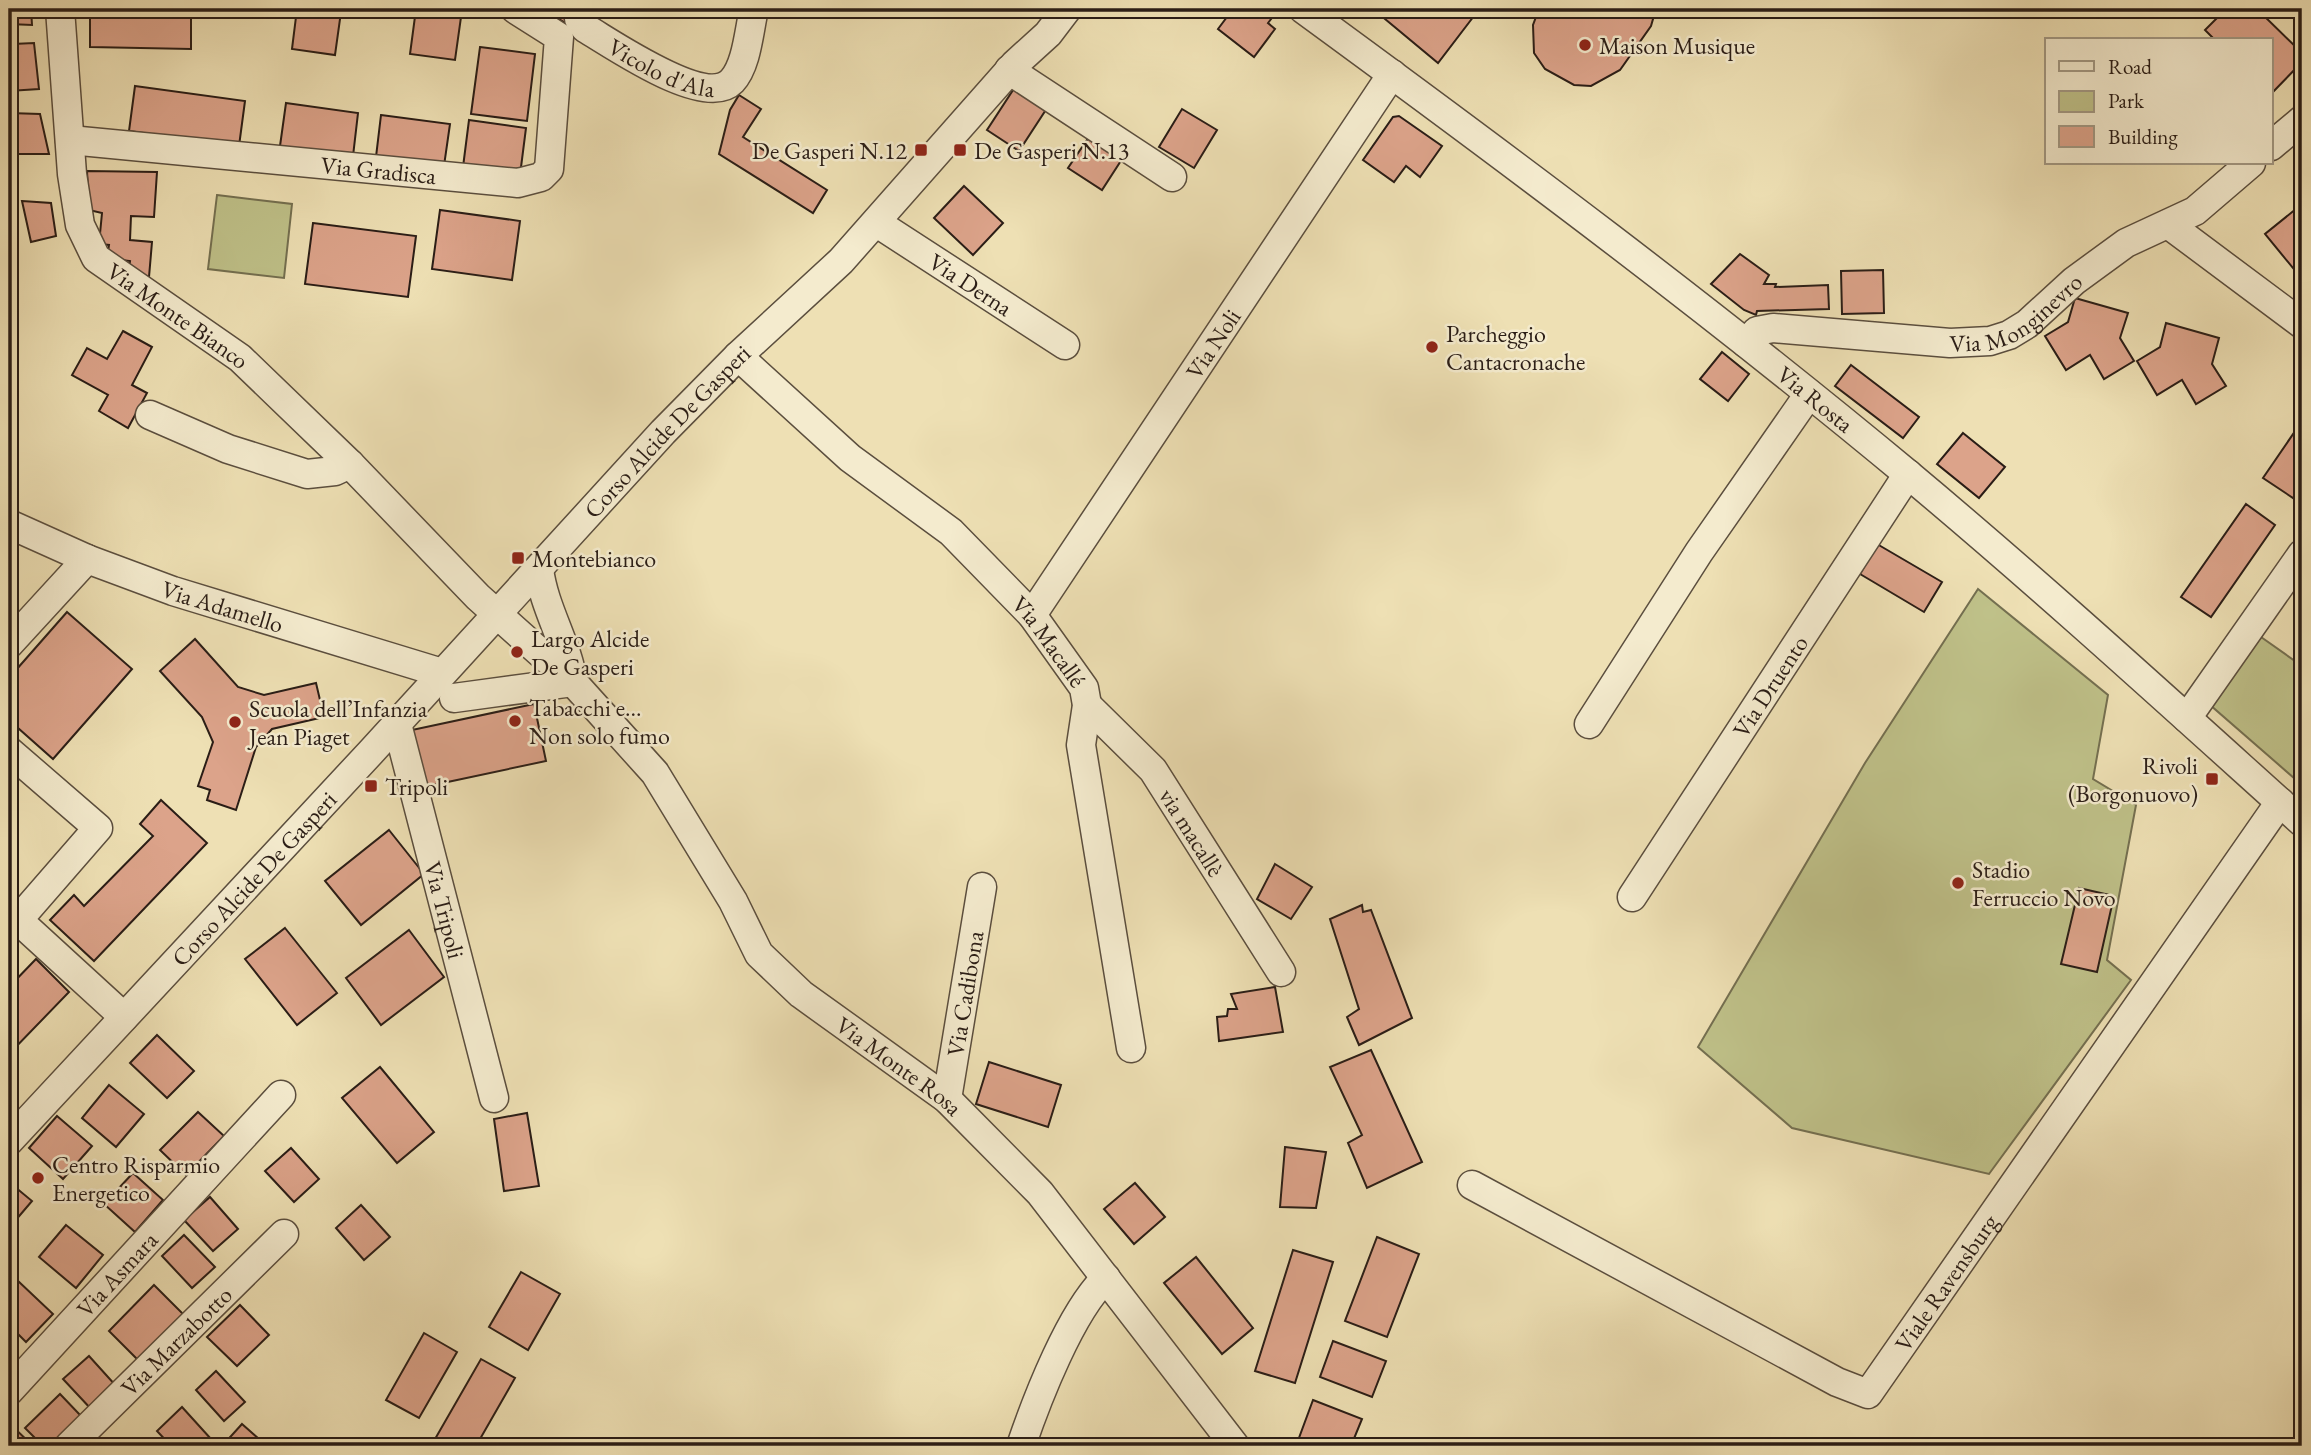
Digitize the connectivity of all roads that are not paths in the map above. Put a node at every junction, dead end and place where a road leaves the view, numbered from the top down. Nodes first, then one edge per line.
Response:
1 (60, 9) edge
2 (515, 9) edge
3 (580, 9) edge
4 (754, 9) edge
5 (1043, 9) edge
6 (1067, 9) edge
7 (1303, 9) edge
8 (1012, 67) junction
9 (1392, 74) junction
10 (2302, 120) edge
11 (70, 141) junction
12 (2272, 145) edge
13 (2250, 164) edge
14 (1172, 177) dead end
15 (877, 223) junction
16 (2168, 224) junction
17 (2302, 324) edge
18 (1746, 343) junction
19 (1065, 345) dead end
20 (738, 356) junction
21 (1809, 394) junction
22 (150, 415) dead end
23 (350, 464) junction
24 (1908, 474) junction
25 (9, 524) edge
26 (2302, 554) edge
27 (87, 559) junction
28 (539, 569) junction
29 (497, 614) junction
30 (1032, 615) junction
31 (9, 644) edge
32 (442, 673) junction
33 (573, 682) junction
34 (454, 698) dead end
35 (1087, 705) junction
36 (2188, 718) junction
37 (397, 724) junction
38 (1589, 724) dead end
39 (9, 751) edge
40 (2280, 802) junction
41 (2302, 822) edge
42 (982, 887) dead end
43 (1632, 897) dead end
44 (13, 925) edge
45 (1281, 972) dead end
46 (124, 1017) junction
47 (1131, 1048) dead end
48 (281, 1095) dead end
49 (494, 1098) dead end
50 (947, 1099) junction
51 (9, 1141) edge
52 (1472, 1185) dead end
53 (284, 1234) dead end
54 (1106, 1278) junction
55 (9, 1391) edge
56 (69, 1446) edge
57 (1021, 1446) edge
58 (1235, 1446) edge

1 - 11 street, Via Monte Bianco
2 - 11 street, Via Gradisca
3 - 4 street, Vicolo d'Ala
5 - 8 street, Corso Alcide De Gasperi
6 - 8 street, Corso Alcide De Gasperi
7 - 9 street, Via Rosta
8 - 14 street
8 - 15 street, Corso Alcide De Gasperi
9 - 18 street, Via Rosta
9 - 30 street, Via Noli
10 - 12 street
11 - 23 street, Via Monte Bianco
13 - 16 street, Via Monginevro
15 - 19 street, Via Derna
15 - 20 street, Corso Alcide De Gasperi
16 - 17 street
16 - 18 street, Via Monginevro
18 - 21 street, Via Rosta
20 - 28 street, Corso Alcide De Gasperi
20 - 30 street, Via Macallé
21 - 24 street, Via Rosta
21 - 38 street
22 - 23 street
23 - 29 street, Via Monte Bianco
24 - 36 street, Via Rosta
24 - 43 street, Via Druento
25 - 27 street, Via Adamello
26 - 36 street
27 - 31 street
27 - 32 street, Via Adamello
28 - 29 street, Corso Alcide De Gasperi
28 - 33 street
29 - 32 street, Corso Alcide De Gasperi
29 - 33 street
30 - 35 street, Via Macallé
32 - 37 street, Corso Alcide De Gasperi
33 - 34 street
33 - 50 street, Via Monte Rosa
35 - 45 street, via macallè
35 - 47 street, Via Macallé
36 - 40 street, Via Rosta
37 - 46 street, Corso Alcide De Gasperi
37 - 49 street, Via Tripoli
39 - 44 street
40 - 41 street, Via Rosta
40 - 52 street, Viale Ravensburg
42 - 50 street, Via Cadibona
44 - 46 street
46 - 51 street, Corso Alcide De Gasperi
48 - 55 street, Via Asmara
50 - 54 street, Via Monte Rosa
53 - 56 street, Via Marzabotto
54 - 57 street
54 - 58 street, Via Monte Rosa

